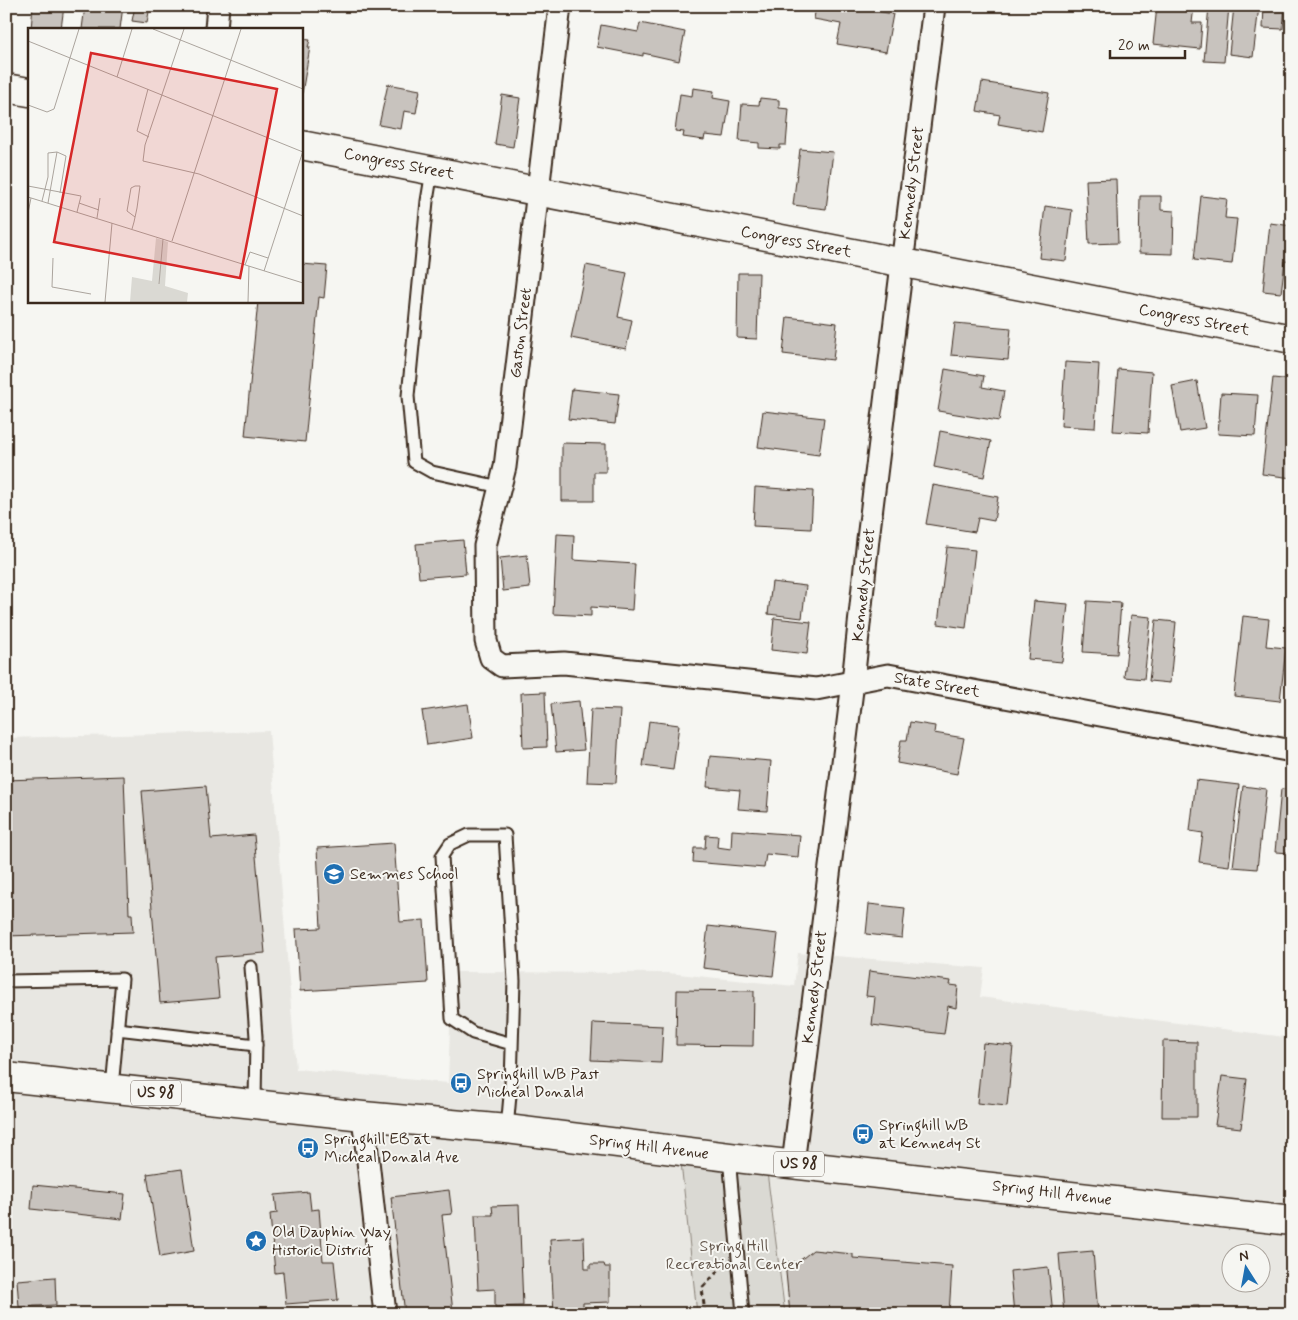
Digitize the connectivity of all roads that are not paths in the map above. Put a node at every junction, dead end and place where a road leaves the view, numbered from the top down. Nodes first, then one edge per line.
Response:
1 (218, 6) edge
2 (560, 6) edge
3 (934, 6) edge
4 (216, 28) edge
5 (6, 88) edge
6 (28, 92) edge
7 (302, 145) edge
8 (432, 170) junction
9 (538, 191) junction
10 (903, 263) junction
11 (1292, 339) edge
12 (500, 487) junction
13 (491, 658) joint
14 (853, 682) junction
15 (1292, 751) edge
16 (252, 967) dead end
17 (6, 981) edge
18 (118, 1029) junction
19 (512, 1044) junction
20 (256, 1045) junction
21 (6, 1078) edge
22 (112, 1088) junction
23 (255, 1103) junction
24 (363, 1116) junction
25 (507, 1129) junction
26 (729, 1157) junction
27 (793, 1164) junction
28 (1292, 1221) edge
29 (385, 1314) edge
30 (743, 1314) edge

1 - 4 street
2 - 9 street, Gaston Street
3 - 10 street, Kennedy Street
5 - 6 main road
7 - 8 main road, Congress Street
8 - 9 main road, Congress Street
8 - 12 lane
9 - 10 main road, Congress Street
9 - 12 street, Gaston Street
10 - 11 main road, Congress Street
10 - 14 street, Kennedy Street
12 - 13 street, Gaston Street
13 - 14 street, State Street
14 - 15 street, State Street
14 - 27 street, Kennedy Street
16 - 20 lane
17 - 18 lane
18 - 20 lane
18 - 22 lane
19 - 19 lane
19 - 25 lane
20 - 23 lane
21 - 22 main road, Spring Hill Avenue / US 98
22 - 23 main road, Spring Hill Avenue / US 98
23 - 24 main road, Spring Hill Avenue / US 98
24 - 25 main road, Spring Hill Avenue / US 98
24 - 29 street
25 - 26 main road, Spring Hill Avenue / US 98
26 - 27 main road, Spring Hill Avenue / US 98
26 - 30 lane
27 - 28 main road, Spring Hill Avenue / US 98

